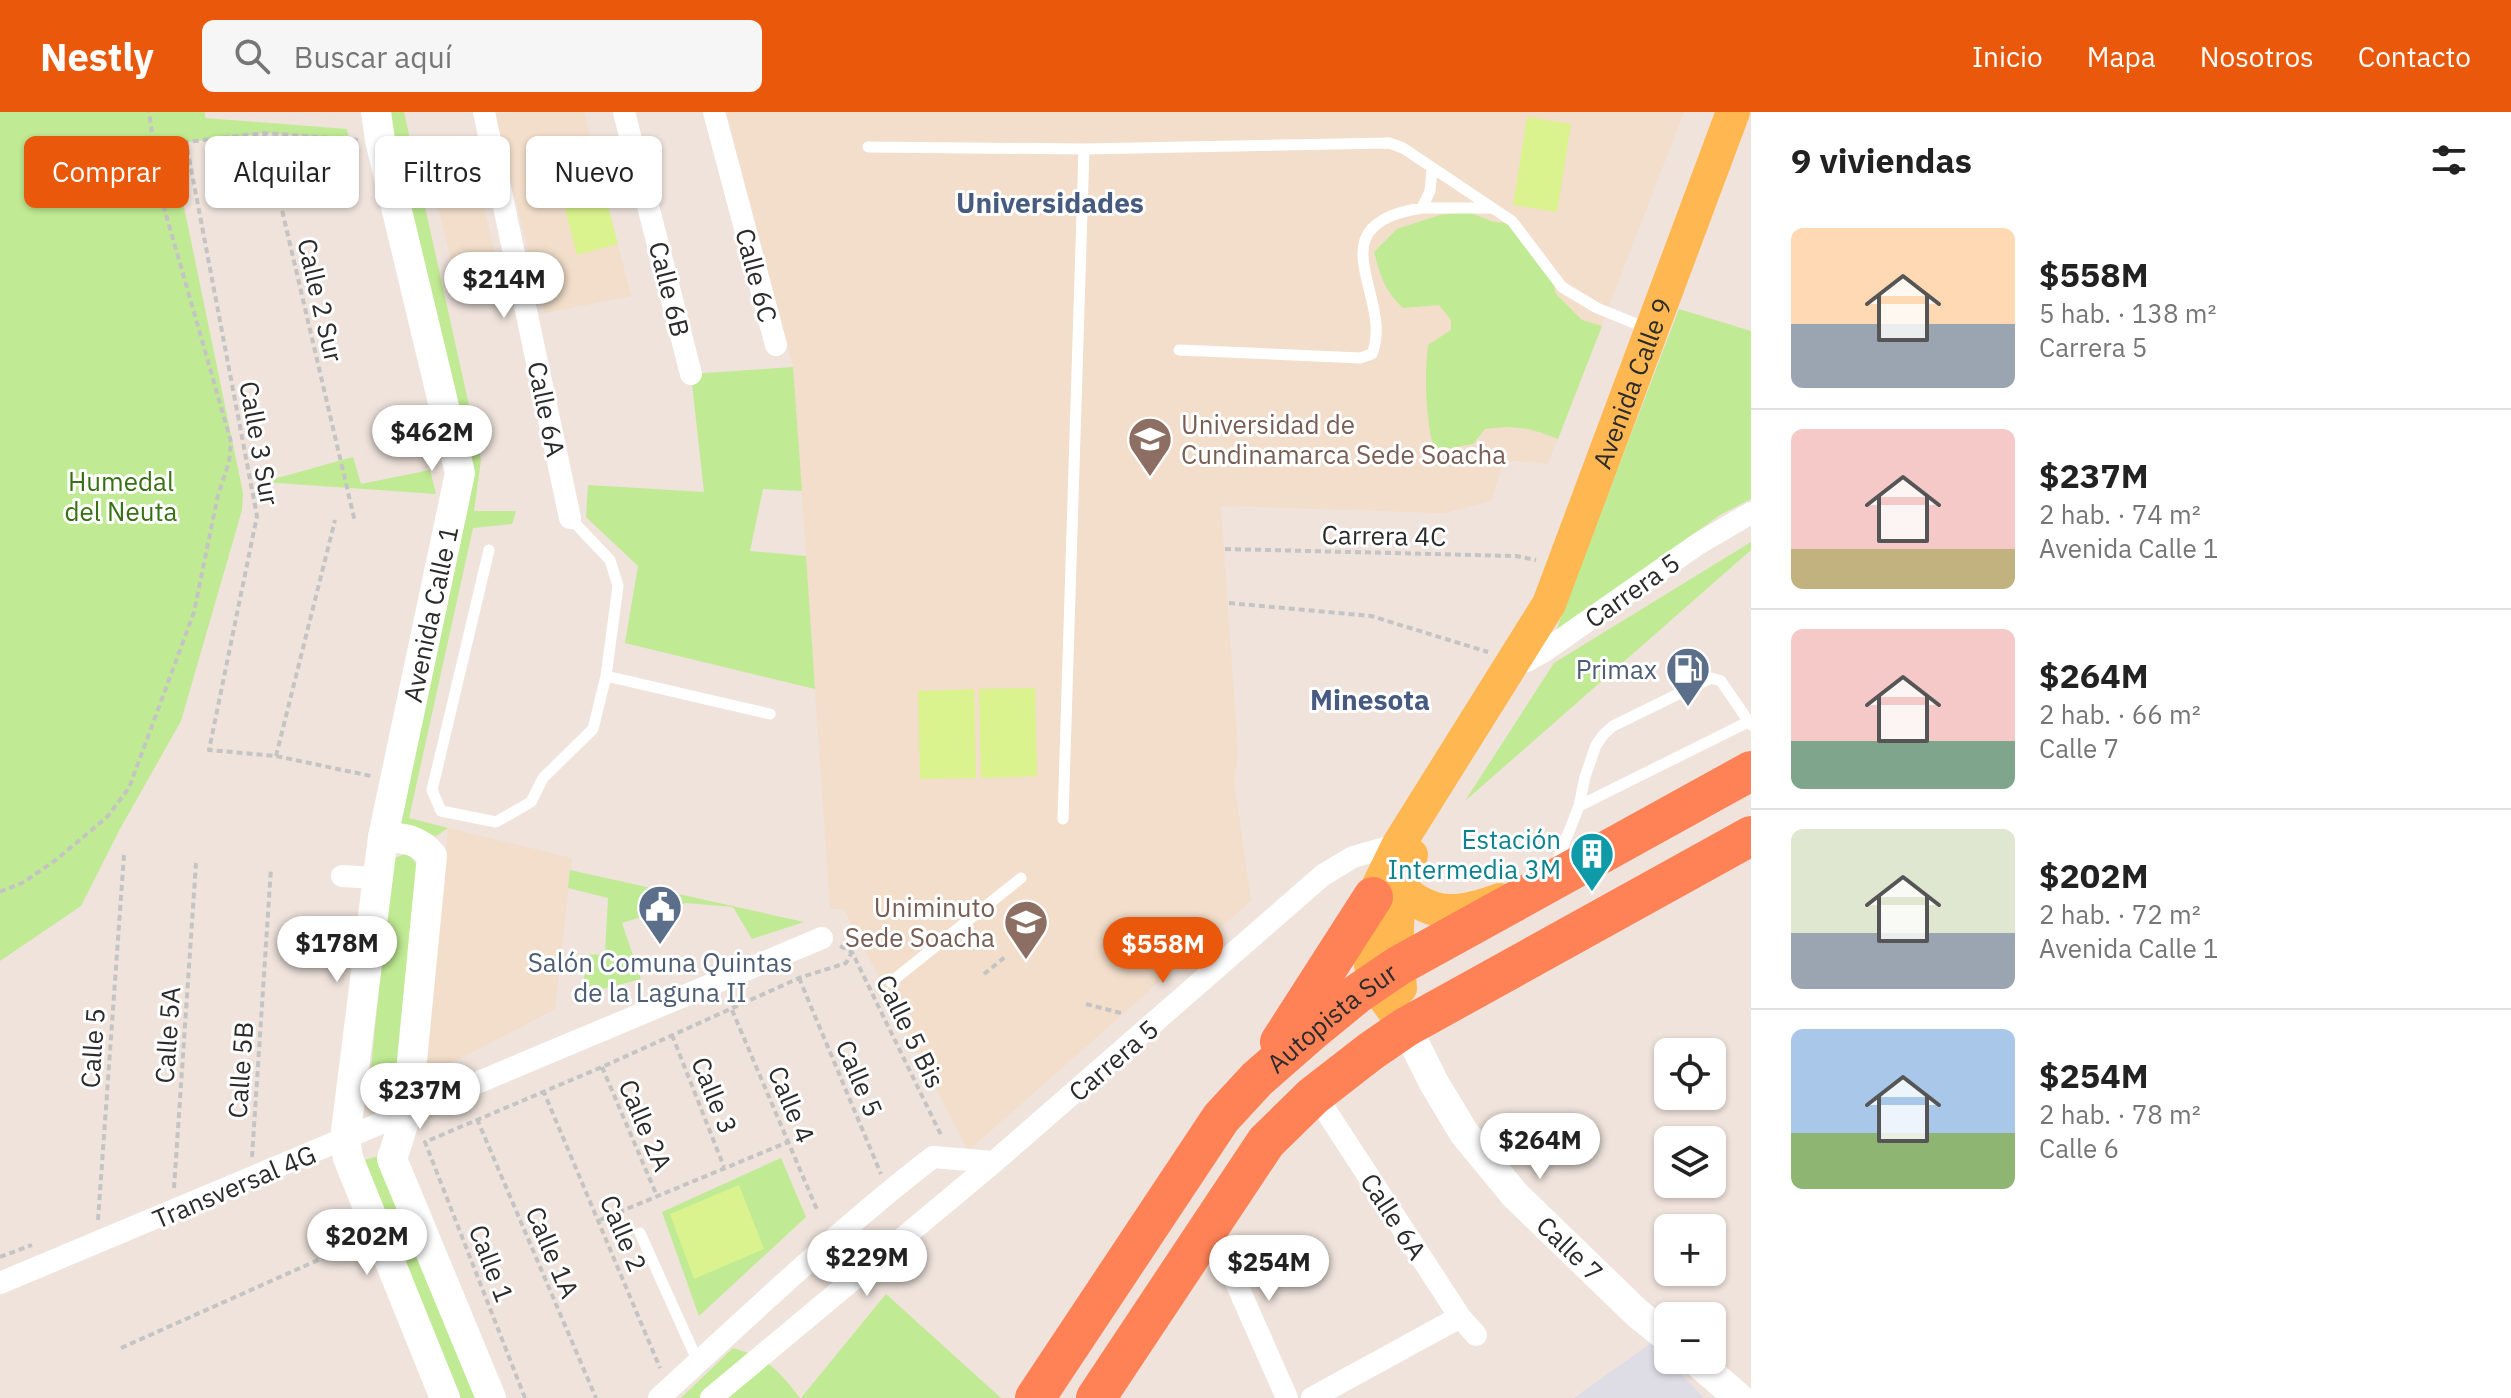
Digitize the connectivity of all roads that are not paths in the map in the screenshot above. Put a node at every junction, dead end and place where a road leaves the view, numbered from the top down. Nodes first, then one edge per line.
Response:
1 (484, 112) edge
2 (624, 112) edge
3 (714, 112) edge
4 (1730, 112) edge
5 (378, 126) edge
6 (868, 147) dead end
7 (1084, 149) junction
8 (1432, 169) junction
9 (1422, 208) junction
10 (1491, 208) junction
11 (1634, 323) junction
12 (776, 345) dead end
13 (1179, 350) dead end
14 (691, 374) dead end
15 (1751, 513) edge
16 (570, 518) joint
17 (489, 550) dead end
18 (1516, 653) junction
19 (606, 676) junction
20 (770, 714) dead end
21 (1750, 724) edge
22 (1453, 760) junction
23 (1751, 771) edge
24 (1579, 806) junction
25 (1063, 819) dead end
26 (1751, 836) edge
27 (383, 837) junction
28 (1399, 844) junction
29 (342, 876) dead end
30 (377, 878) junction
31 (1021, 878) dead end
32 (1549, 882) junction
33 (1386, 893) junction
34 (822, 938) road end
35 (1387, 974) junction
36 (891, 982) dead end
37 (1406, 1027) junction
38 (1257, 1079) junction
39 (1313, 1096) junction
40 (407, 1112) junction
41 (345, 1139) junction
42 (994, 1162) junction
43 (1211, 1226) junction
44 (640, 1233) dead end
45 (0, 1283) edge
46 (1460, 1317) junction
47 (1654, 1327) edge
48 (1476, 1335) dead end
49 (698, 1362) junction
50 (1713, 1374) edge
51 (664, 1394) edge
52 (445, 1398) edge
53 (491, 1398) edge
54 (711, 1398) edge
55 (1035, 1398) edge
56 (1096, 1398) edge
57 (1287, 1398) edge
58 (1312, 1398) edge
59 (1739, 1398) edge

1 - 16 street, Calle 6A
2 - 14 street, Calle 6B
3 - 12 street, Calle 6C
4 - 11 main road, Avenida Calle 9
4 - 18 main road, Avenida Calle 9
5 - 27 main road, Avenida Calle 1
6 - 7 lane
7 - 8 lane
7 - 25 lane
8 - 9 lane
8 - 10 lane
9 - 10 lane
9 - 13 lane
10 - 11 lane
11 - 18 main road, Avenida Calle 9
15 - 18 street, Carrera 5
16 - 19 lane
17 - 19 lane
18 - 22 main road, Avenida Calle 9
19 - 20 lane
21 - 24 lane
21 - 24 lane
22 - 28 main road, Avenida Calle 9
22 - 33 main road, Avenida Calle 9
23 - 32 highway, Autopista Sur
24 - 32 lane
26 - 37 highway, Autopista Sur
27 - 30 main road, Avenida Calle 1
27 - 40 main road
28 - 33 main road, Avenida Calle 9
28 - 42 street, Carrera 5
29 - 30 street
30 - 41 main road, Avenida Calle 1
31 - 36 lane
32 - 33 main road
32 - 35 highway, Autopista Sur
33 - 35 main road
33 - 38 highway
34 - 40 street, Transversal 4G
35 - 37 main road
35 - 38 highway, Autopista Sur
37 - 39 highway, Autopista Sur
37 - 47 main road, Calle 7
38 - 55 highway, Autopista Sur
39 - 43 highway, Autopista Sur
39 - 46 street, Calle 6A
40 - 41 street, Transversal 4G
40 - 53 main road
41 - 45 street, Transversal 4G
41 - 52 main road, Avenida Calle 1
42 - 49 street
42 - 54 street, Carrera 5
43 - 56 highway, Autopista Sur
43 - 57 street
44 - 49 lane
46 - 48 street, Calle 6A
46 - 58 street
49 - 51 street
50 - 59 main road

